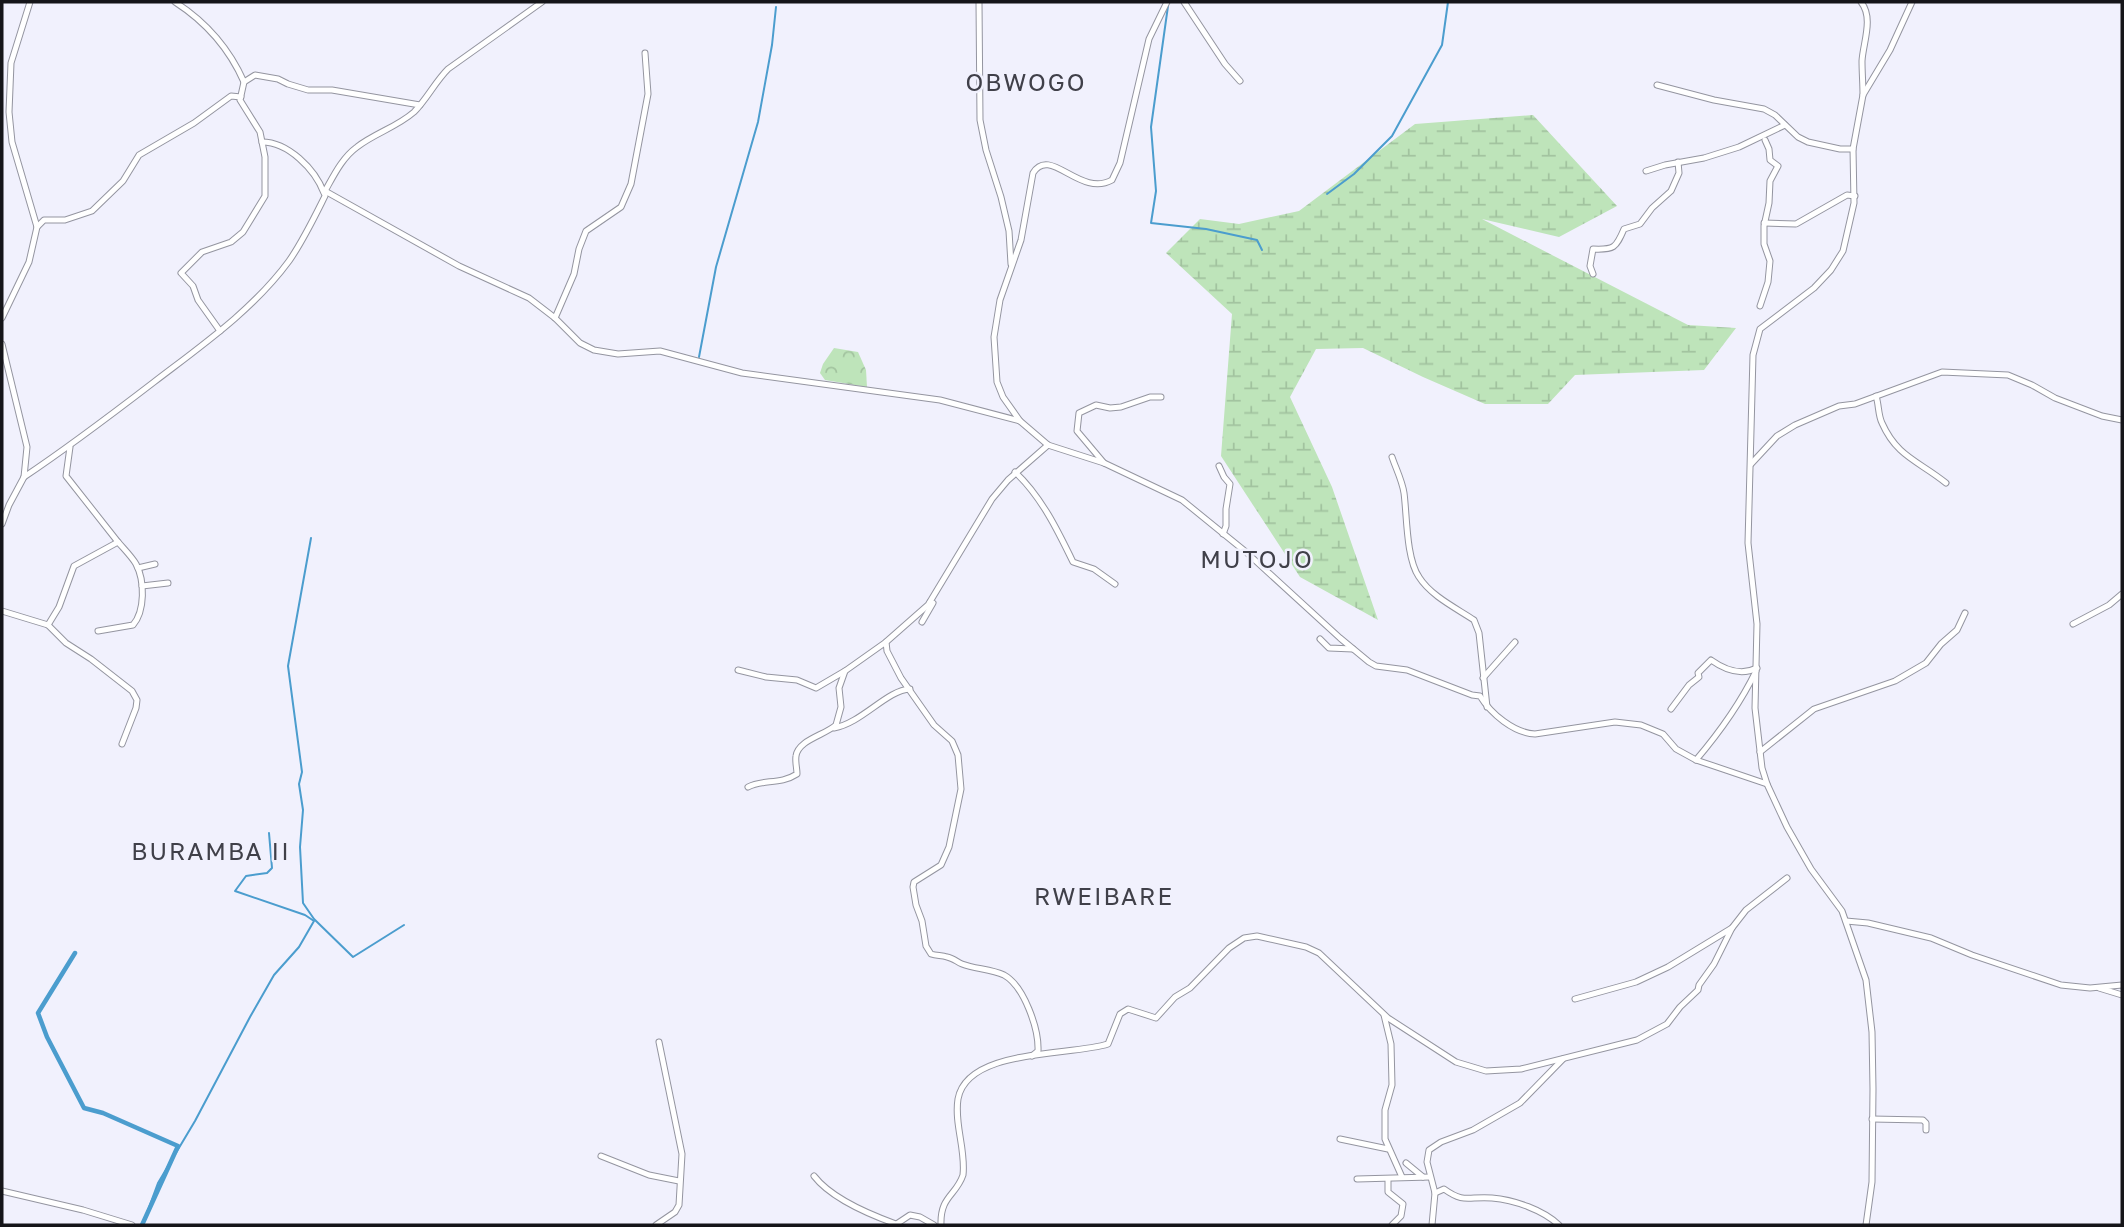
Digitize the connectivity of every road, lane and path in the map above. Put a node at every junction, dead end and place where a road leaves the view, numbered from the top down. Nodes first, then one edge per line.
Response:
1 (30, 2) edge
2 (175, 2) edge
3 (542, 2) edge
4 (979, 2) edge
5 (1167, 2) edge
6 (1184, 2) edge
7 (1861, 2) edge
8 (1912, 2) edge
9 (645, 53) dead end
10 (244, 82) junction
11 (1240, 82) dead end
12 (1657, 85) dead end
13 (1863, 95) junction
14 (241, 97) junction
15 (421, 105) junction
16 (1785, 124) junction
17 (1765, 140) dead end
18 (262, 142) junction
19 (1853, 149) junction
20 (1678, 162) junction
21 (1646, 171) dead end
22 (325, 193) junction
23 (1854, 196) junction
24 (1764, 223) junction
25 (37, 227) junction
26 (1011, 265) junction
27 (1593, 274) dead end
28 (1760, 306) dead end
29 (2, 318) edge
30 (555, 318) junction
31 (220, 331) junction
32 (2, 344) edge
33 (1876, 396) junction
34 (1161, 397) dead end
35 (2122, 420) edge
36 (1020, 421) junction
37 (1048, 445) junction
38 (70, 447) junction
39 (1392, 457) dead end
40 (1104, 463) junction
41 (1751, 464) junction
42 (1219, 466) dead end
43 (1016, 472) junction
44 (24, 477) junction
45 (1946, 483) dead end
46 (2, 524) edge
47 (1223, 534) junction
48 (118, 542) junction
49 (155, 564) dead end
50 (138, 568) junction
51 (168, 583) dead end
52 (1115, 584) dead end
53 (142, 586) junction
54 (2122, 594) edge
55 (930, 602) junction
56 (2, 611) edge
57 (1965, 613) dead end
58 (922, 622) dead end
59 (2074, 624) dead end
60 (48, 625) junction
61 (98, 631) dead end
62 (1320, 639) dead end
63 (886, 642) junction
64 (1515, 642) dead end
65 (1353, 649) junction
66 (1757, 668) junction
67 (737, 670) dead end
68 (845, 671) junction
69 (1483, 678) junction
70 (910, 689) junction
71 (1487, 706) junction
72 (1671, 709) dead end
73 (834, 727) junction
74 (122, 744) dead end
75 (1760, 752) junction
76 (1696, 760) junction
77 (1767, 784) junction
78 (748, 787) dead end
79 (1787, 878) dead end
80 (1846, 921) junction
81 (1732, 928) junction
82 (2122, 985) edge
83 (2096, 988) junction
84 (2122, 995) edge
85 (1575, 999) dead end
86 (1384, 1014) junction
87 (659, 1042) dead end
88 (1032, 1056) junction
89 (1564, 1059) junction
90 (1872, 1119) junction
91 (1926, 1129) dead end
92 (1339, 1139) dead end
93 (1388, 1149) junction
94 (601, 1156) dead end
95 (1406, 1163) dead end
96 (814, 1176) dead end
97 (1402, 1177) junction
98 (1426, 1177) junction
99 (1357, 1179) dead end
100 (1388, 1179) junction
101 (679, 1181) junction
102 (2, 1191) edge
103 (1434, 1193) junction
104 (132, 1225) edge
105 (656, 1225) edge
106 (896, 1225) edge
107 (934, 1225) edge
108 (941, 1225) edge
109 (1392, 1225) edge
110 (1432, 1225) edge
111 (1559, 1225) edge
112 (1866, 1225) edge

1 - 25 street
2 - 10 street
3 - 15 street
4 - 26 street
5 - 26 street
6 - 11 street
7 - 13 street
8 - 13 street
9 - 30 street
10 - 14 street
10 - 15 street
12 - 16 street
13 - 19 street
14 - 18 street
14 - 25 street
15 - 22 street
16 - 19 street
16 - 20 street
17 - 24 street
18 - 22 street
18 - 31 street
19 - 23 street
20 - 21 street
20 - 27 street
22 - 30 street
22 - 31 street
23 - 24 street
23 - 41 street
24 - 28 street
25 - 29 street
26 - 36 street
30 - 36 street
31 - 38 street
32 - 44 street
33 - 35 street
33 - 41 street
33 - 45 street
34 - 40 street
36 - 37 street
37 - 40 street
37 - 43 street
38 - 44 street
38 - 48 street
39 - 69 street
40 - 47 street
41 - 66 street
42 - 47 street
43 - 52 street
43 - 55 street
44 - 46 street
47 - 65 street
48 - 50 street
48 - 60 street
49 - 50 street
50 - 53 street
51 - 53 street
53 - 61 street
54 - 59 street
55 - 58 street
55 - 63 street
56 - 60 street
57 - 75 street
60 - 74 street
62 - 65 street
63 - 68 street
63 - 70 street
64 - 69 street
65 - 71 street
66 - 72 street
66 - 75 street
66 - 76 street
67 - 68 street
68 - 73 street
69 - 71 street
70 - 73 street
70 - 88 street
71 - 76 street
73 - 78 street
75 - 77 street
76 - 77 street
77 - 80 street
79 - 81 street
80 - 83 street
80 - 90 street
81 - 85 street
81 - 89 street
82 - 83 street
83 - 84 street
86 - 88 street
86 - 89 street
86 - 93 street
87 - 101 street
88 - 108 street
89 - 98 street
90 - 91 street
90 - 112 street
92 - 93 street
93 - 97 street
94 - 101 street
95 - 98 street
96 - 106 street
97 - 98 street
97 - 100 street
98 - 103 street
99 - 100 street
100 - 109 street
101 - 105 street
102 - 104 street
103 - 110 street
103 - 111 street
106 - 107 street

